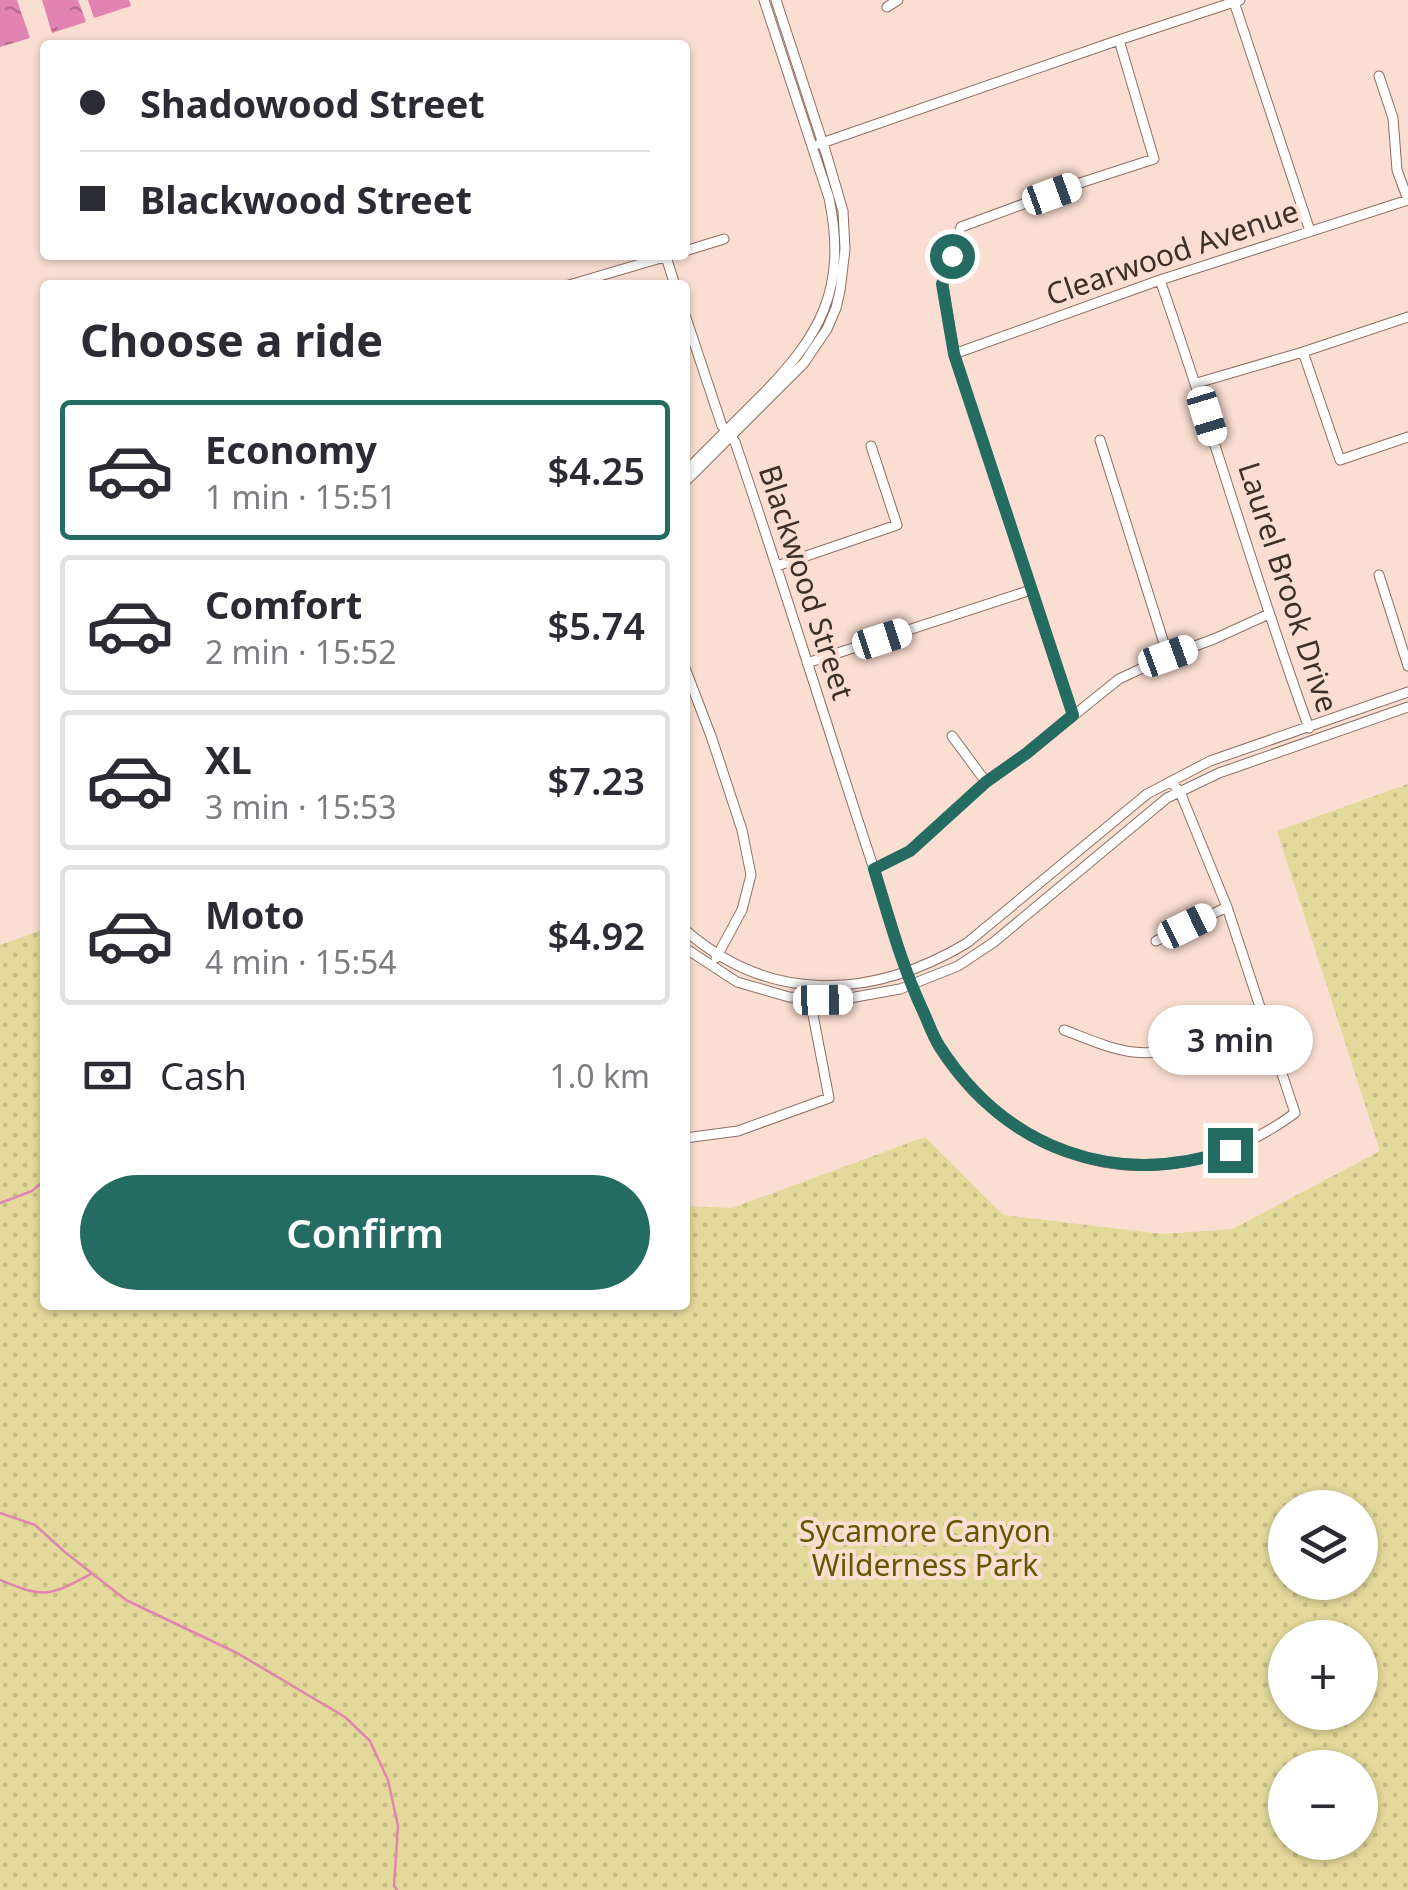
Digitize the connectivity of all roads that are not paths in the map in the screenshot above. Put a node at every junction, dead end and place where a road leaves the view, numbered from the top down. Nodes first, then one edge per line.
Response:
1 (764, 0) edge
2 (776, 0) edge
3 (898, 0) edge
4 (1237, 1) edge
5 (886, 8) dead end
6 (1119, 40) junction
7 (1379, 76) dead end
8 (817, 145) junction
9 (1408, 200) edge
10 (1310, 231) junction
11 (724, 239) dead end
12 (690, 249) edge
13 (654, 260) edge
14 (586, 280) edge
15 (1160, 280) junction
16 (1408, 317) edge
17 (690, 329) edge
18 (1303, 352) junction
19 (954, 354) junction
20 (1196, 383) junction
21 (728, 434) junction
22 (1408, 436) edge
23 (1100, 440) dead end
24 (871, 446) dead end
25 (690, 468) edge
26 (690, 476) edge
27 (777, 566) junction
28 (1378, 575) dead end
29 (1032, 590) junction
30 (1268, 614) junction
31 (1168, 656) junction
32 (807, 664) junction
33 (1408, 666) edge
34 (690, 681) edge
35 (1408, 692) edge
36 (1408, 708) edge
37 (1073, 715) junction
38 (1309, 726) junction
39 (952, 736) dead end
40 (1314, 740) junction
41 (986, 782) junction
42 (1172, 782) junction
43 (1180, 792) junction
44 (874, 869) junction
45 (1226, 906) junction
46 (690, 935) edge
47 (1156, 941) dead end
48 (690, 950) edge
49 (714, 960) junction
50 (906, 972) junction
51 (911, 985) junction
52 (808, 986) junction
53 (809, 998) junction
54 (1263, 1020) junction
55 (1064, 1030) dead end
56 (690, 1137) edge

1 - 8 street
2 - 8 street
3 - 5 street
4 - 6 street
4 - 10 street
6 - 8 street
6 - 19 street
7 - 9 street
8 - 21 street
9 - 10 street, Clearwood Avenue
10 - 15 street, Clearwood Avenue
11 - 12 street
13 - 14 street
15 - 19 street, Clearwood Avenue
15 - 20 street, Laurel Brook Drive
16 - 18 street
17 - 21 street, Blackwood Street
18 - 20 street
18 - 22 street
19 - 29 street
20 - 30 street, Laurel Brook Drive
21 - 25 street
21 - 26 street
21 - 27 street, Blackwood Street
23 - 31 street
24 - 27 street
27 - 32 street, Blackwood Street
28 - 33 street
29 - 32 street
29 - 37 street
30 - 31 street
30 - 38 street, Laurel Brook Drive
31 - 37 street
32 - 44 street, Blackwood Street
34 - 49 street
35 - 38 street
36 - 40 street
37 - 41 street
38 - 40 street, Laurel Brook Drive
38 - 42 street
39 - 41 street
40 - 43 street
41 - 44 street
42 - 43 street
42 - 50 street
43 - 45 street
43 - 51 street
44 - 50 street, Blackwood Street
45 - 47 street
45 - 54 street
46 - 49 street
48 - 49 street
49 - 52 street
49 - 53 street
50 - 51 street, Blackwood Street
50 - 52 street
51 - 53 street
51 - 54 street, Blackwood Street
52 - 53 street
53 - 56 street
54 - 55 street

